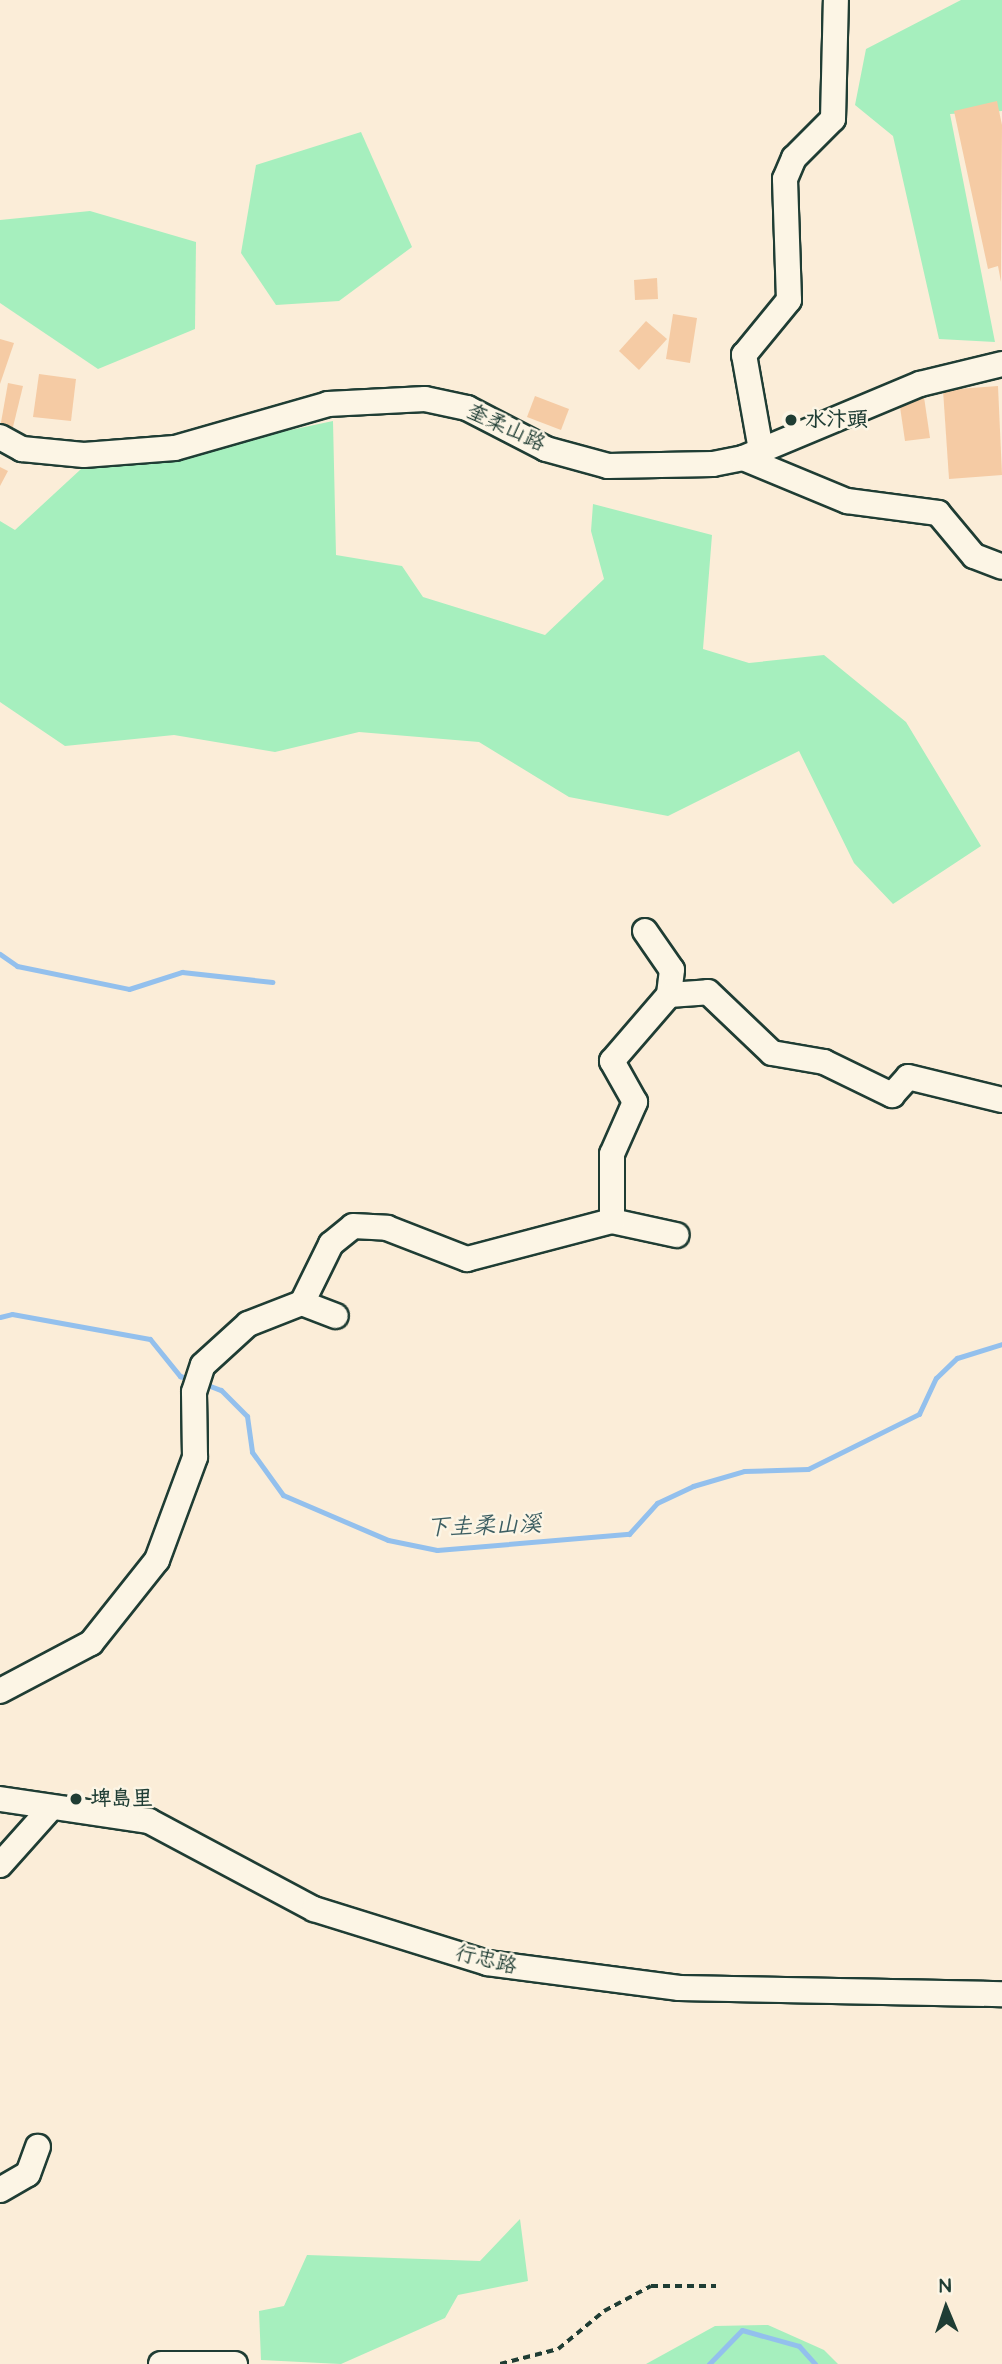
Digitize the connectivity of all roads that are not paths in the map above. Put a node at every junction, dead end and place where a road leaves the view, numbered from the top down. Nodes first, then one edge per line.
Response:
1 (836, 0) edge
2 (1002, 364) edge
3 (0, 437) edge
4 (752, 454) junction
5 (1002, 567) edge
6 (645, 931) dead end
7 (669, 995) junction
8 (1002, 1100) edge
9 (612, 1221) junction
10 (676, 1236) dead end
11 (302, 1303) junction
12 (336, 1315) dead end
13 (0, 1691) edge
14 (0, 1799) edge
15 (50, 1809) junction
16 (0, 1865) edge
17 (1002, 1994) edge
18 (38, 2147) dead end
19 (0, 2190) edge
20 (160, 2364) edge
21 (235, 2364) edge

1 - 4 street
2 - 4 street, 奎柔山路
3 - 4 street, 奎柔山路
4 - 5 street
6 - 7 street
7 - 8 street
7 - 9 street
9 - 10 street
9 - 11 street
11 - 12 street
11 - 13 street
14 - 15 street, 行忠路
15 - 16 street
15 - 17 street, 行忠路
18 - 19 street
20 - 21 street

